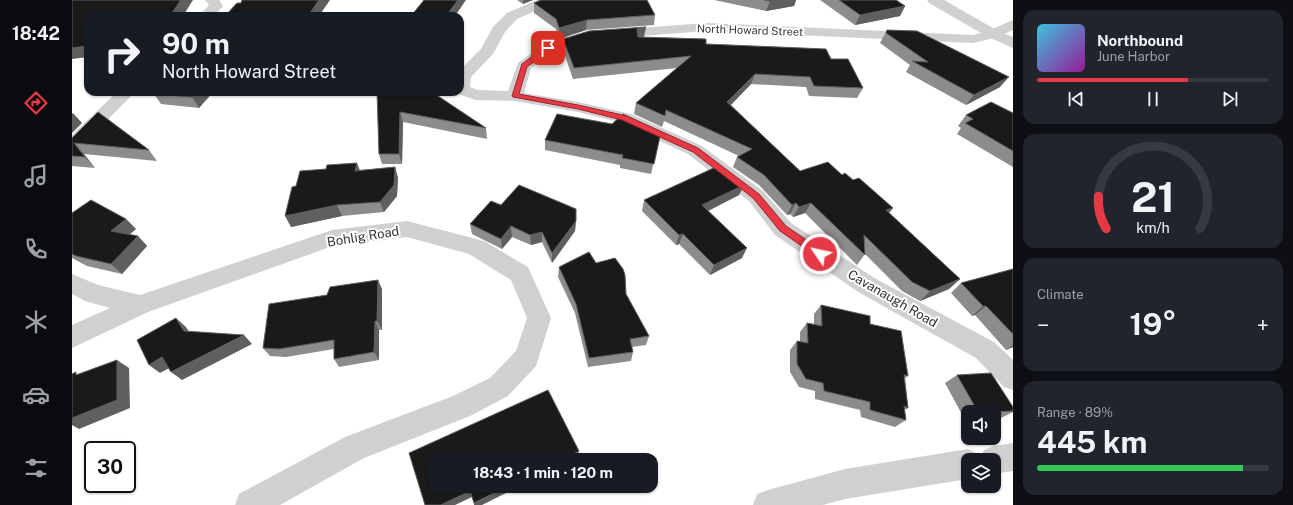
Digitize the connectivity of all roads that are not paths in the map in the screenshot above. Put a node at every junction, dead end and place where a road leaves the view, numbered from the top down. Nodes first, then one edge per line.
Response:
1 (212, 0) edge
2 (549, 0) edge
3 (934, 0) edge
4 (210, 12) edge
5 (1013, 24) edge
6 (993, 34) junction
7 (1013, 43) edge
8 (464, 75) edge
9 (464, 90) edge
10 (123, 96) edge
11 (515, 96) junction
12 (72, 145) edge
13 (72, 283) edge
14 (140, 305) junction
15 (72, 337) edge
16 (1013, 378) edge
17 (1013, 457) edge
18 (1001, 459) edge
19 (961, 465) edge
20 (250, 505) edge
21 (768, 505) edge

1 - 4 street
2 - 8 street, Cavanaugh Road
3 - 6 street
5 - 6 street, North Howard Street
6 - 7 street
6 - 11 street, North Howard Street
9 - 11 street, Cavanaugh Road
10 - 12 street
11 - 16 street, Cavanaugh Road
13 - 14 street
14 - 15 street, Bohlig Road
14 - 20 street, Bohlig Road
17 - 18 street
19 - 21 street

